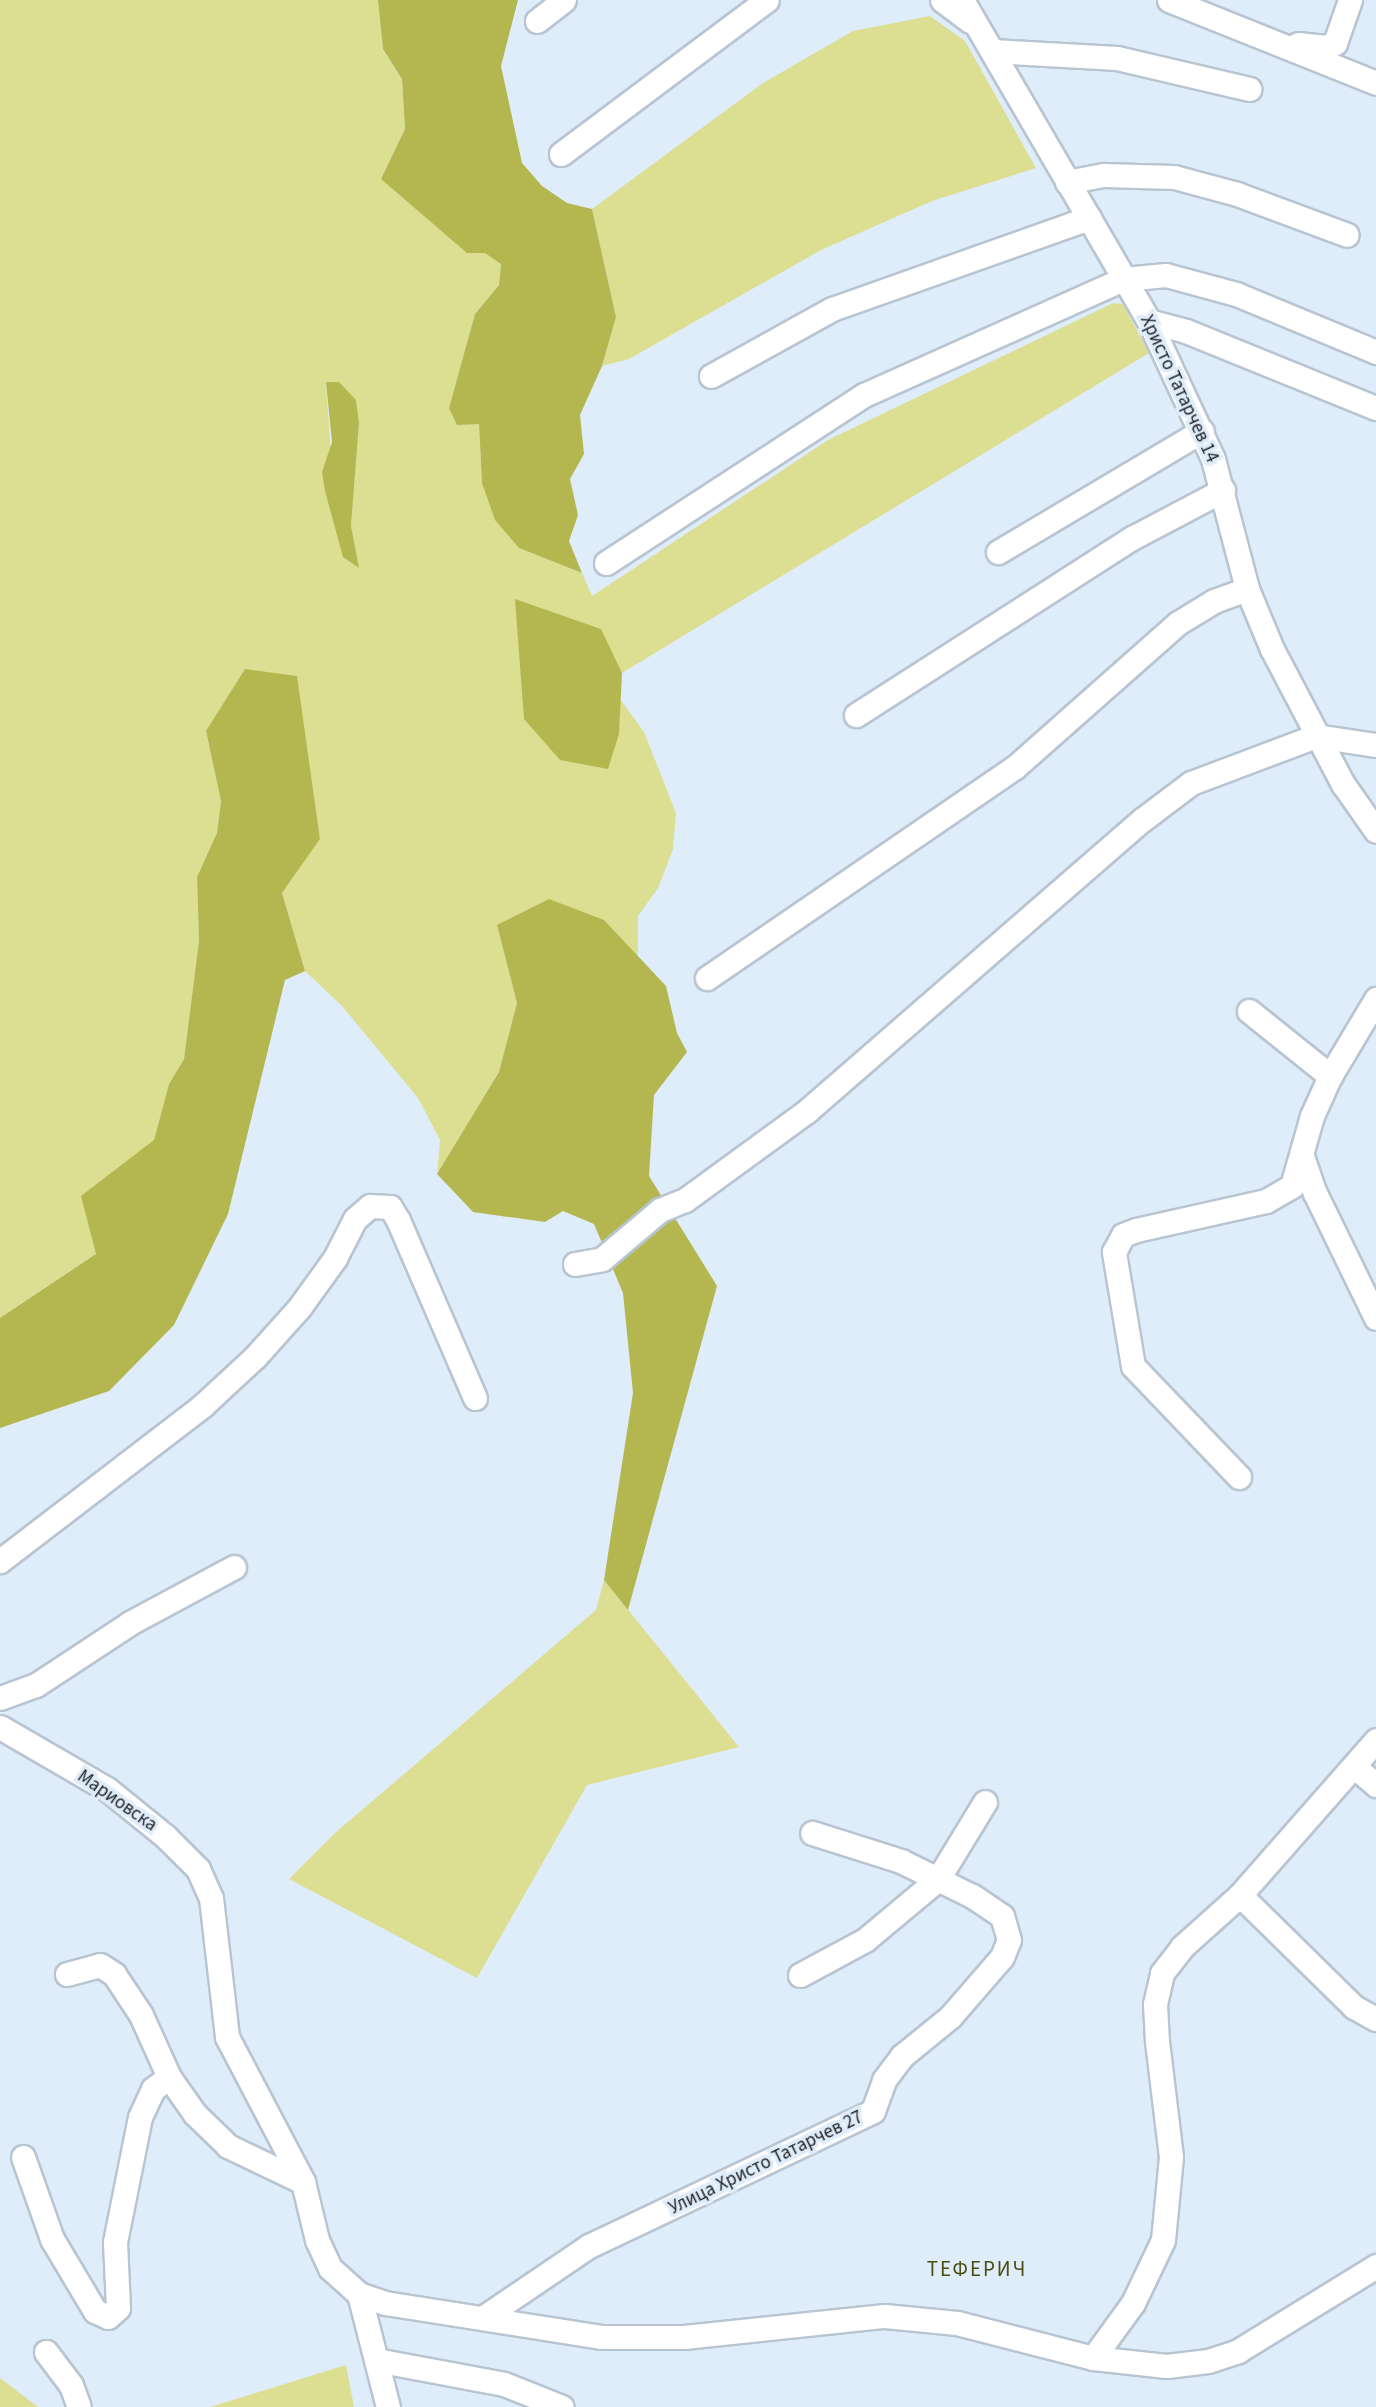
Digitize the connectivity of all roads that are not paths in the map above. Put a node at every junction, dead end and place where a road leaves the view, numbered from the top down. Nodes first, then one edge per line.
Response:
1 (564, 0) edge
2 (767, 0) edge
3 (942, 0) edge
4 (962, 0) edge
5 (1169, 0) edge
6 (1350, 0) edge
7 (537, 22) dead end
8 (976, 25) junction
9 (1264, 36) junction
10 (992, 51) junction
11 (1376, 83) edge
12 (1250, 89) dead end
13 (561, 154) dead end
14 (1067, 182) junction
15 (1089, 218) junction
16 (1347, 235) dead end
17 (1123, 279) junction
18 (1149, 321) junction
19 (1376, 352) edge
20 (711, 376) dead end
21 (1376, 408) edge
22 (1202, 431) junction
23 (1223, 490) junction
24 (998, 552) dead end
25 (606, 563) dead end
26 (1247, 589) junction
27 (856, 715) dead end
28 (1317, 736) junction
29 (1376, 745) edge
30 (1376, 831) edge
31 (707, 978) dead end
32 (1376, 999) edge
33 (1249, 1011) dead end
34 (1330, 1076) junction
35 (1301, 1151) junction
36 (575, 1264) dead end
37 (1376, 1318) edge
38 (475, 1398) dead end
39 (1240, 1477) dead end
40 (0, 1561) edge
41 (234, 1567) dead end
42 (0, 1698) edge
43 (0, 1727) edge
44 (1376, 1740) edge
45 (1354, 1766) junction
46 (1376, 1785) edge
47 (985, 1802) dead end
48 (812, 1833) dead end
49 (939, 1879) junction
50 (1240, 1895) junction
51 (67, 1975) dead end
52 (800, 1975) dead end
53 (1376, 2019) edge
54 (169, 2077) junction
55 (23, 2157) dead end
56 (303, 2182) junction
57 (1376, 2266) edge
58 (359, 2294) junction
59 (484, 2317) junction
60 (46, 2352) dead end
61 (1093, 2358) junction
62 (376, 2360) junction
63 (79, 2407) edge
64 (388, 2407) edge
65 (562, 2407) edge

1 - 7 street
2 - 13 street
3 - 8 street
4 - 8 street, Христо Татарчев 14
5 - 9 street
6 - 9 street
8 - 10 street, Христо Татарчев 14
9 - 11 street
10 - 12 street
10 - 14 street, Христо Татарчев 14
14 - 15 street, Христо Татарчев 14
14 - 16 street
15 - 17 street, Христо Татарчев 14
15 - 20 street
17 - 18 street, Христо Татарчев 14
17 - 19 street
17 - 25 street
18 - 21 street
18 - 22 street, Христо Татарчев 14
22 - 23 street, Христо Татарчев 14
22 - 24 street
23 - 26 street, Христо Татарчев 14
23 - 27 street
26 - 28 street, Христо Татарчев 14
26 - 31 street
28 - 29 street
28 - 30 street, Христо Татарчев 14
28 - 36 street
32 - 34 street
33 - 34 street
34 - 35 street
35 - 37 street
35 - 39 street
38 - 40 street
41 - 42 street
43 - 56 street, Мариовска
44 - 45 street
45 - 46 street
45 - 50 street
47 - 49 street
48 - 49 street, Улица Христо Татарчев 27
49 - 52 street
49 - 59 street, Улица Христо Татарчев 27
50 - 53 street
50 - 61 street
51 - 54 street
54 - 55 street
54 - 56 street
56 - 58 street, Мариовска
57 - 61 street
58 - 59 street
58 - 62 street
59 - 61 street
60 - 63 street
62 - 64 street
62 - 65 street

